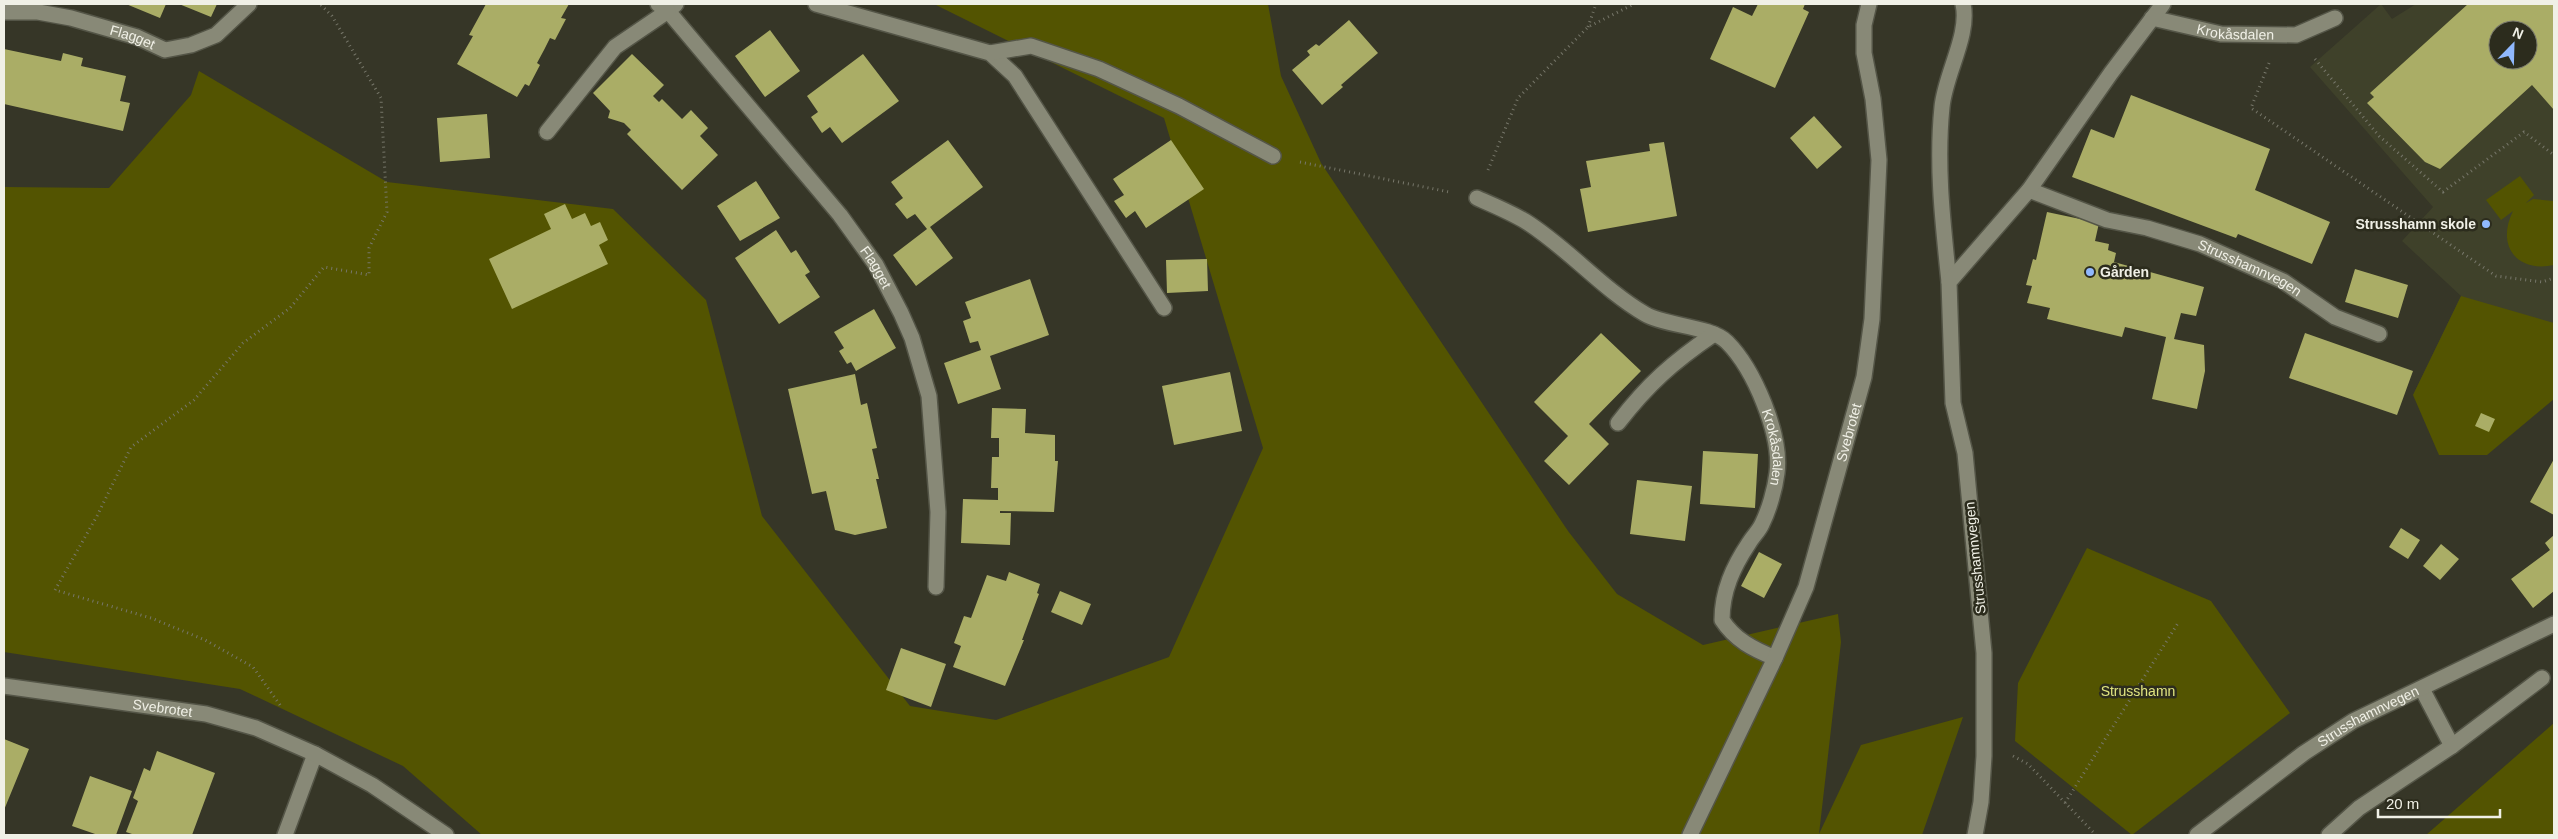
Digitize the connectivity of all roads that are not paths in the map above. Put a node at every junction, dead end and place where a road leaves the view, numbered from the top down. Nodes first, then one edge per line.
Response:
1 (249, 4) edge
2 (816, 4) edge
3 (1869, 4) edge
4 (1963, 4) edge
5 (2164, 4) edge
6 (668, 6) edge
7 (4, 12) edge
8 (2152, 18) junction
9 (2335, 18) dead end
10 (990, 53) junction
11 (547, 132) dead end
12 (1273, 156) road end
13 (2029, 190) junction
14 (1478, 198) road end
15 (1949, 282) junction
16 (1164, 308) dead end
17 (1714, 334) junction
18 (2379, 334) dead end
19 (1618, 423) dead end
20 (936, 587) dead end
21 (2554, 624) edge
22 (1775, 658) junction
23 (2542, 678) dead end
24 (4, 686) edge
25 (2422, 689) junction
26 (2452, 746) junction
27 (315, 754) junction
28 (285, 835) edge
29 (446, 835) edge
30 (1690, 835) edge
31 (1975, 835) edge
32 (2197, 835) edge
33 (2329, 835) edge

1 - 7 street, Flagget
2 - 10 street
3 - 22 street, Svebrotet
4 - 15 street, Strusshamnvegen
5 - 8 street
6 - 11 street, Flagget
6 - 20 street, Flagget
8 - 9 street, Krokåsdalen
8 - 13 street
10 - 12 street
10 - 16 street
13 - 15 street
13 - 18 street, Strusshamnvegen
14 - 17 street, Krokåsdalen
15 - 31 street, Strusshamnvegen
17 - 19 street
17 - 22 street, Krokåsdalen
21 - 25 street, Strusshamnvegen
22 - 30 street, Svebrotet
23 - 26 street
24 - 27 street, Svebrotet
25 - 26 street
25 - 32 street, Strusshamnvegen
26 - 33 street
27 - 28 street
27 - 29 street, Svebrotet

